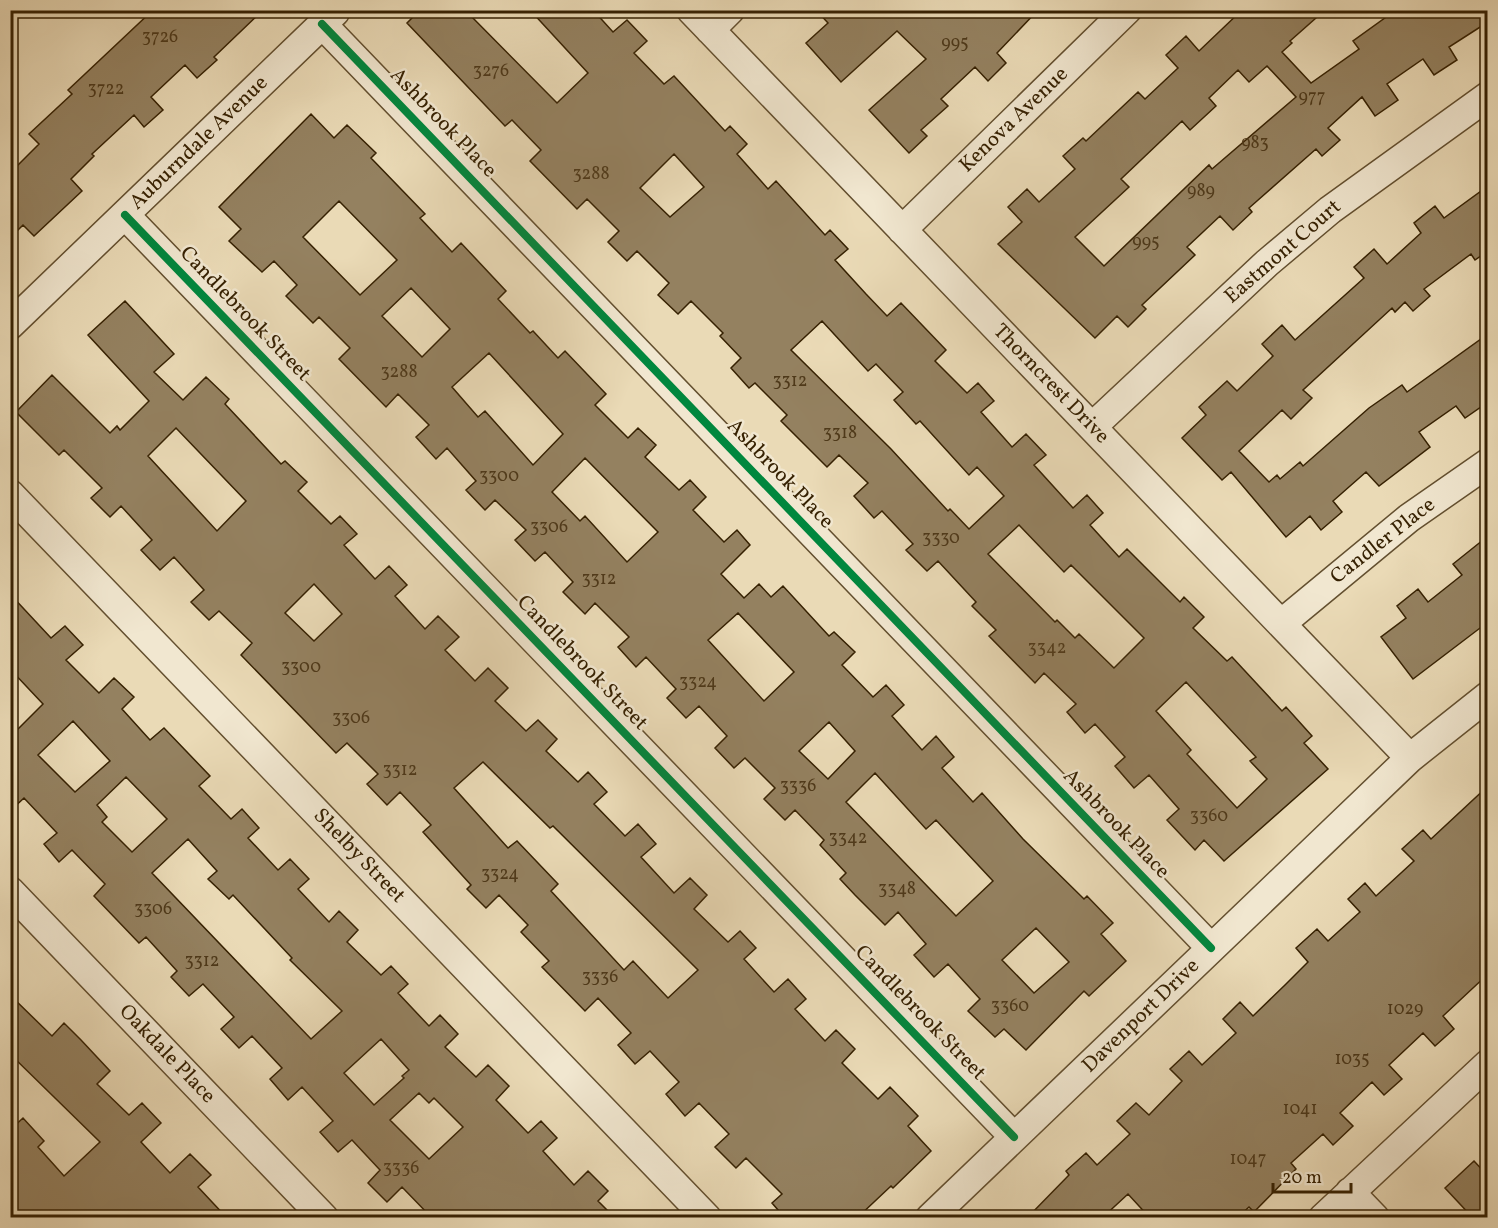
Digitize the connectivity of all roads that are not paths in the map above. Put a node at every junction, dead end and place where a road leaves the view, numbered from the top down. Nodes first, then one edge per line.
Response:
1 (730, 10) edge
2 (1127, 10) edge
3 (329, 17) edge
4 (700, 20) edge
5 (1488, 96) edge
6 (125, 215) junction
7 (902, 230) junction
8 (10, 325) edge
9 (1092, 427) junction
10 (1488, 463) edge
11 (10, 494) edge
12 (1282, 623) junction
13 (1488, 696) edge
14 (1410, 758) junction
15 (10, 891) edge
16 (1211, 948) junction
17 (1488, 1064) edge
18 (1014, 1137) junction
19 (1350, 1192) junction
20 (324, 1218) edge
21 (707, 1218) edge
22 (930, 1218) edge
23 (1323, 1218) edge
24 (1375, 1218) edge

1 - 4 street
2 - 7 street, Kenova Avenue
3 - 6 street, Auburndale Avenue
3 - 16 street, Ashbrook Place
4 - 7 street, Thorncrest Drive
5 - 9 street, Eastmont Court
6 - 8 street, Auburndale Avenue
6 - 18 street, Candlebrook Street
7 - 9 street, Thorncrest Drive
9 - 12 street, Thorncrest Drive
10 - 12 street, Candler Place
11 - 21 street, Shelby Street
12 - 14 street, Thorncrest Drive
13 - 14 street, Davenport Drive
14 - 16 street, Davenport Drive
15 - 20 street, Oakdale Place
16 - 18 street, Davenport Drive
17 - 19 street
18 - 22 street, Davenport Drive
19 - 23 street
19 - 24 street

